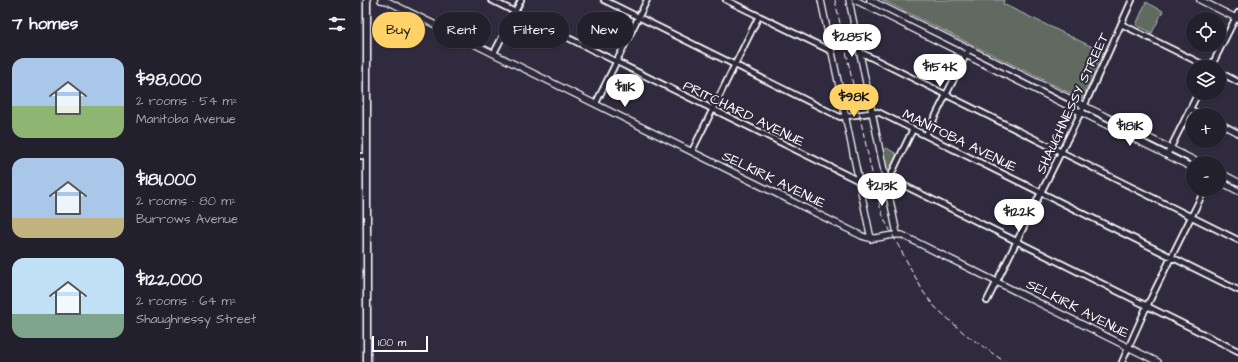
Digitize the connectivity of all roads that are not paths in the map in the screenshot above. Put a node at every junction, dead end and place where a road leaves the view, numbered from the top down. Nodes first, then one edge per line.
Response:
1 (367, 0) edge
2 (381, 0) edge
3 (491, 0) edge
4 (521, 0) edge
5 (604, 0) edge
6 (647, 0) edge
7 (726, 0) edge
8 (820, 0) edge
9 (849, 0) edge
10 (854, 0) edge
11 (870, 0) edge
12 (1132, 0) edge
13 (1200, 0) edge
14 (514, 12) joint
15 (759, 16) junction
16 (638, 17) junction
17 (1237, 17) edge
18 (1121, 24) junction
19 (569, 39) edge
20 (499, 43) edge
21 (969, 49) junction
22 (831, 51) junction
23 (860, 52) junction
24 (494, 53) junction
25 (966, 55) junction
26 (1196, 60) edge
27 (1214, 60) edge
28 (616, 62) junction
29 (735, 64) junction
30 (1226, 76) edge
31 (1238, 82) edge
32 (946, 95) junction
33 (596, 103) junction
34 (1084, 106) junction
35 (712, 110) junction
36 (873, 112) junction
37 (1081, 112) junction
38 (845, 116) junction
39 (1186, 117) edge
40 (1226, 126) edge
41 (913, 129) junction
42 (1238, 132) edge
43 (926, 135) junction
44 (1171, 149) junction
45 (692, 151) junction
46 (1062, 152) junction
47 (1167, 155) junction
48 (363, 156) edge
49 (1186, 156) edge
50 (1186, 164) edge
51 (1226, 176) edge
52 (887, 177) junction
53 (859, 182) junction
54 (1238, 182) edge
55 (1226, 184) edge
56 (1238, 190) edge
57 (1042, 193) junction
58 (1202, 196) edge
59 (1191, 217) junction
60 (897, 234) junction
61 (871, 239) junction
62 (1238, 240) edge
63 (1017, 241) junction
64 (1171, 257) junction
65 (997, 281) junction
66 (1238, 290) edge
67 (987, 301) dead end
68 (1147, 306) junction
69 (1129, 348) junction
70 (1238, 351) edge
71 (367, 362) edge
72 (1122, 362) edge
73 (1158, 362) edge

1 - 48 main road
2 - 24 street, SELKIRK AVENUE
3 - 14 street, PRITCHARD AVENUE
4 - 14 street
5 - 16 street, MANITOBA AVENUE
6 - 16 street
7 - 15 street
8 - 22 street
9 - 23 street
10 - 25 street
11 - 21 street
12 - 18 street, SHAUGHNESSY STREET
13 - 17 street
15 - 22 street
15 - 29 street
16 - 28 street
16 - 29 street, MANITOBA AVENUE
17 - 27 street
18 - 26 street
18 - 34 street, SHAUGHNESSY STREET
19 - 28 street, PRITCHARD AVENUE
20 - 24 street
21 - 25 street
21 - 34 street
22 - 38 street
23 - 32 street
23 - 36 street
24 - 33 street, SELKIRK AVENUE
25 - 32 street
25 - 37 street
28 - 33 street
28 - 35 street, PRITCHARD AVENUE
29 - 35 street
29 - 38 street, MANITOBA AVENUE
30 - 31 street
32 - 43 street
32 - 46 street
33 - 45 street, SELKIRK AVENUE
34 - 37 street, SHAUGHNESSY STREET
34 - 44 street
35 - 45 street
35 - 53 street, PRITCHARD AVENUE
36 - 38 street, MANITOBA AVENUE
36 - 41 street, MANITOBA AVENUE
36 - 52 street
37 - 46 street, SHAUGHNESSY STREET
37 - 47 street
38 - 53 street
39 - 44 street
40 - 42 street
41 - 43 street, MANITOBA AVENUE
41 - 52 street
43 - 57 street, MANITOBA AVENUE
44 - 47 street
44 - 49 street
45 - 61 street, SELKIRK AVENUE
46 - 57 street, SHAUGHNESSY STREET
46 - 59 street
47 - 50 street
48 - 71 main road
51 - 54 street
52 - 60 street
52 - 63 street
53 - 61 street
55 - 56 street
57 - 63 street, SHAUGHNESSY STREET
57 - 64 street, MANITOBA AVENUE
58 - 59 street
59 - 62 street
59 - 64 street
60 - 61 street
60 - 65 street, SELKIRK AVENUE
63 - 65 street, SHAUGHNESSY STREET
63 - 68 street
64 - 66 street, MANITOBA AVENUE
64 - 68 street
65 - 67 street, SHAUGHNESSY STREET
65 - 69 street, SELKIRK AVENUE
68 - 69 street
68 - 70 street
69 - 72 street
69 - 73 street, SELKIRK AVENUE

